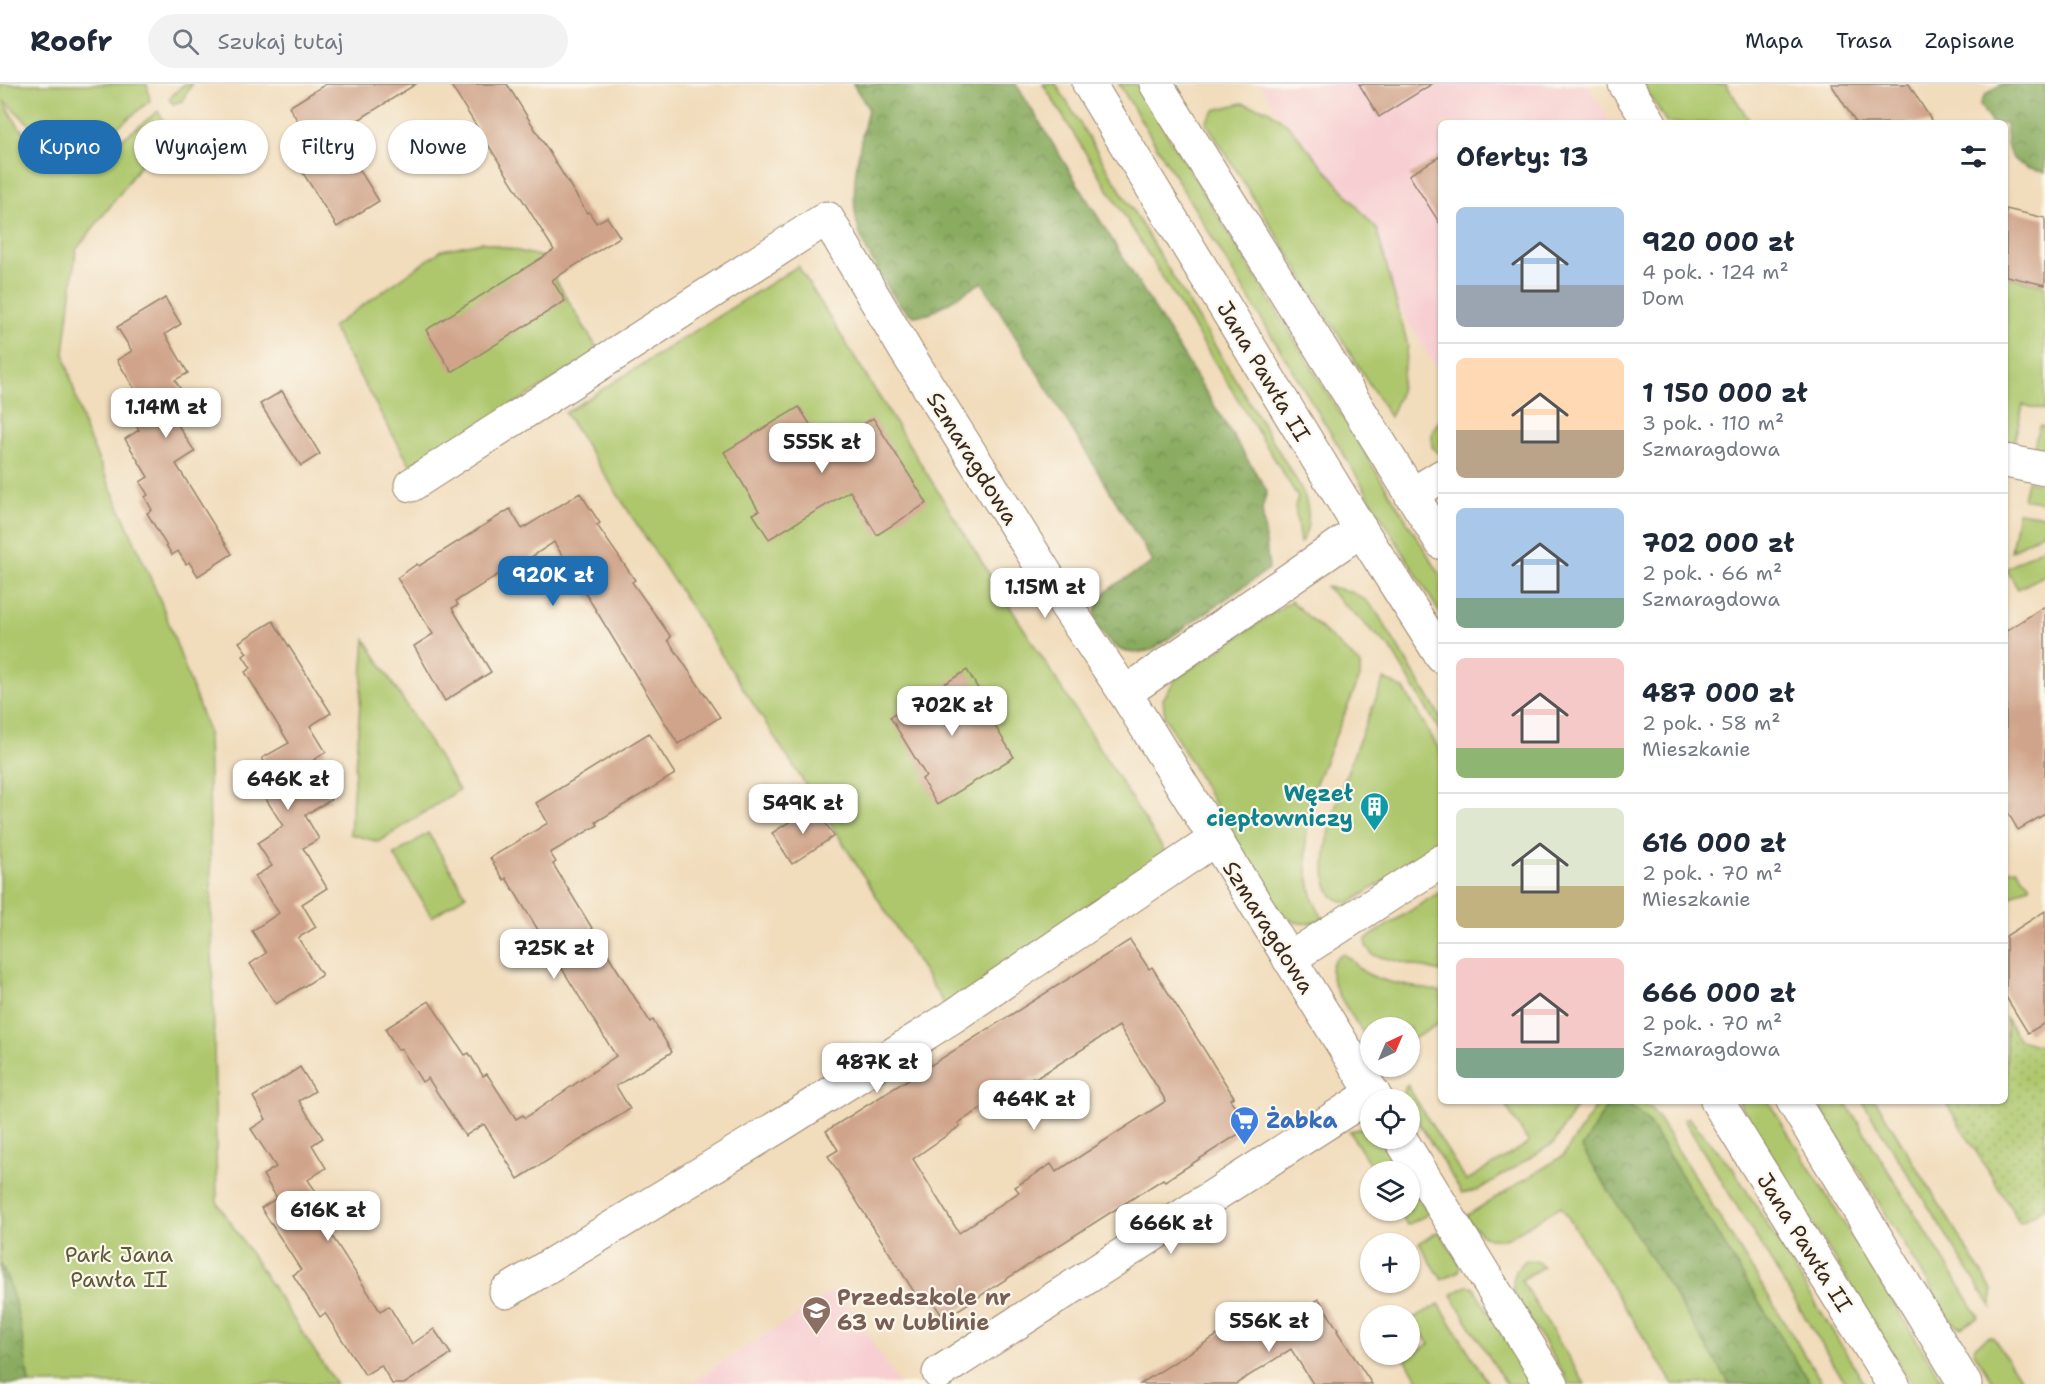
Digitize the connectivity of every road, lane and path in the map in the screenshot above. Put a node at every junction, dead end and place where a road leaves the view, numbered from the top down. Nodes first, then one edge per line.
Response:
1 (1089, 84) edge
2 (1156, 84) edge
3 (1625, 84) edge
4 (1648, 120) edge
5 (2008, 461) edge
6 (2045, 469) edge
7 (1438, 478) edge
8 (411, 485) dead end
9 (1411, 495) junction
10 (1361, 531) junction
11 (1438, 537) edge
12 (1438, 651) edge
13 (1125, 693) junction
14 (1214, 840) junction
15 (1438, 864) edge
16 (1289, 959) junction
17 (1371, 1089) edge
18 (1719, 1104) edge
19 (1795, 1104) edge
20 (1360, 1106) edge
21 (1407, 1149) edge
22 (506, 1292) dead end
23 (939, 1374) dead end
24 (1552, 1384) edge
25 (1893, 1384) edge
26 (1965, 1384) edge

1 - 10 street, Jana Pawła II
2 - 9 street
3 - 4 street
5 - 6 street
7 - 9 street
8 - 13 street, Szmaragdowa
9 - 11 street
10 - 12 street, Jana Pawła II
10 - 13 street
13 - 14 street, Szmaragdowa
14 - 16 street, Szmaragdowa
14 - 22 street
15 - 16 street
16 - 17 street, Szmaragdowa
18 - 25 street, Jana Pawła II
19 - 26 street
20 - 23 street
21 - 24 street

